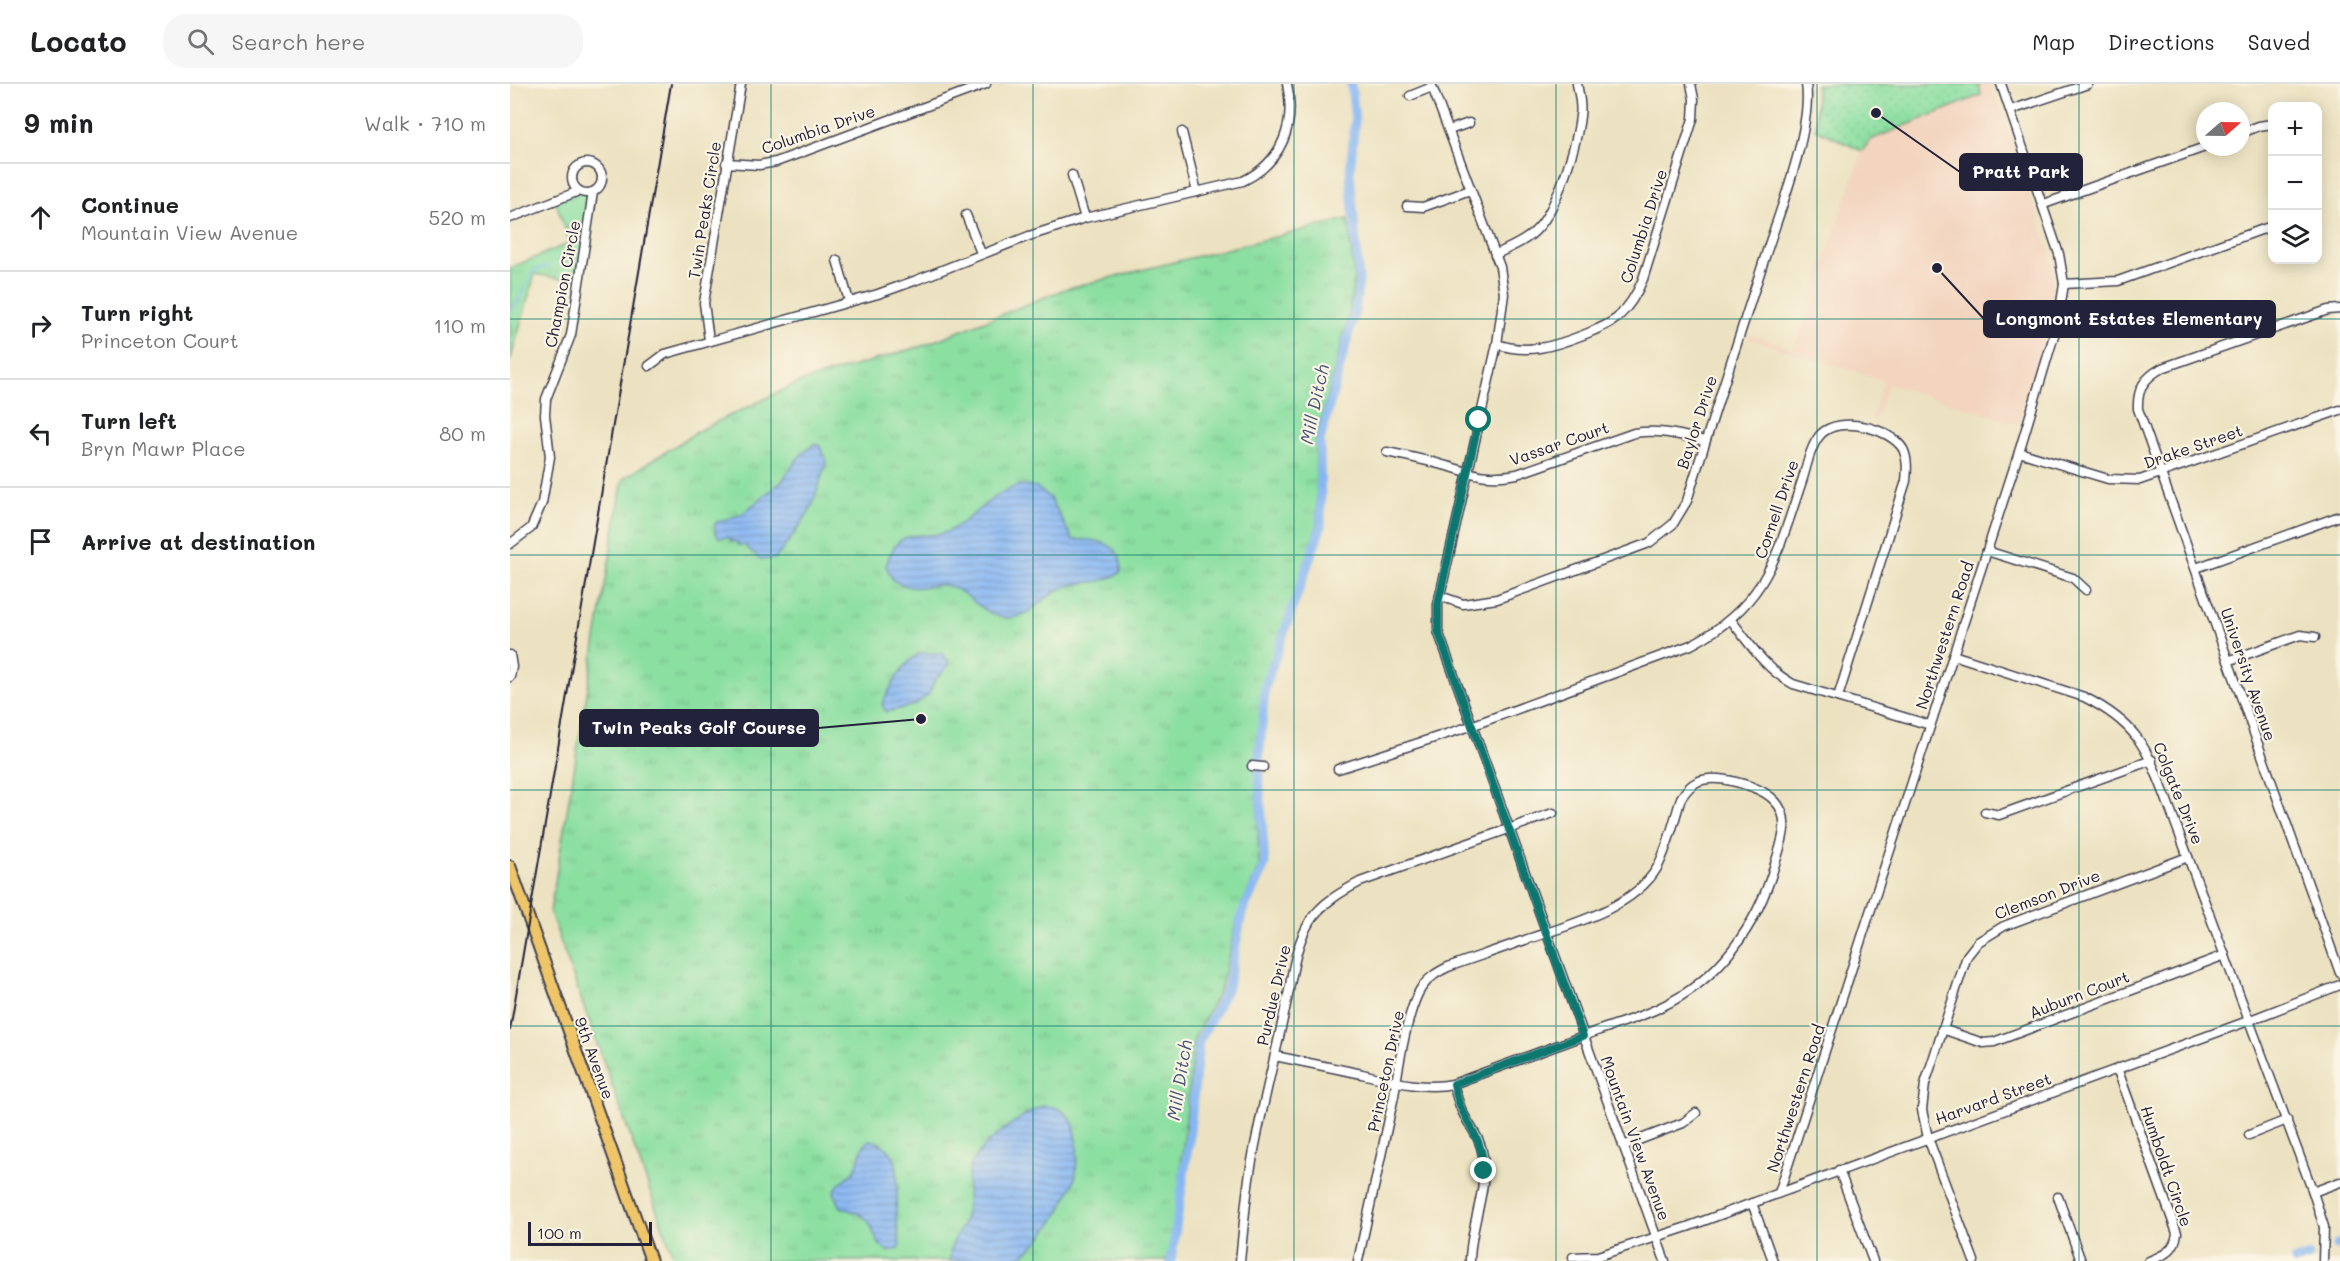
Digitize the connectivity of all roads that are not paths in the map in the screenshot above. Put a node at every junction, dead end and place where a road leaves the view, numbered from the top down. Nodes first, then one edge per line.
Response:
1 (741, 84) edge
2 (986, 84) edge
3 (1287, 84) edge
4 (1577, 84) edge
5 (1691, 84) edge
6 (1806, 84) edge
7 (2001, 84) edge
8 (2088, 84) edge
9 (1432, 85) edge
10 (1410, 96) dead end
11 (2011, 110) junction
12 (1468, 123) dead end
13 (2268, 125) edge
14 (1449, 130) junction
15 (2250, 130) edge
16 (1182, 132) dead end
17 (2196, 150) edge
18 (726, 163) junction
19 (1072, 175) dead end
20 (1470, 190) junction
21 (579, 191) junction
22 (593, 192) junction
23 (1197, 192) junction
24 (2044, 204) junction
25 (1407, 206) dead end
26 (966, 215) dead end
27 (510, 218) edge
28 (1085, 218) junction
29 (2268, 227) edge
30 (981, 253) junction
31 (1495, 255) junction
32 (837, 260) dead end
33 (2064, 284) junction
34 (849, 301) junction
35 (2340, 309) edge
36 (709, 340) junction
37 (1497, 344) junction
38 (649, 366) dead end
39 (2340, 410) edge
40 (1705, 441) junction
41 (1387, 452) dead end
42 (2019, 452) junction
43 (1467, 473) junction
44 (2161, 474) junction
45 (2340, 516) edge
46 (510, 544) edge
47 (1987, 551) junction
48 (2196, 568) junction
49 (2086, 590) dead end
50 (1440, 596) junction
51 (1731, 620) junction
52 (2315, 637) dead end
53 (510, 655) edge
54 (1953, 655) junction
55 (2228, 661) junction
56 (510, 677) edge
57 (1838, 697) junction
58 (1930, 724) junction
59 (1471, 726) junction
60 (2152, 760) junction
61 (1252, 766) dead end
62 (1263, 767) dead end
63 (1338, 769) dead end
64 (1985, 812) dead end
65 (1553, 813) dead end
66 (1509, 830) junction
67 (2188, 857) junction
68 (510, 866) edge
69 (1546, 933) junction
70 (2225, 955) junction
71 (2340, 973) edge
72 (2340, 985) edge
73 (2248, 1021) junction
74 (1942, 1029) junction
75 (1583, 1036) junction
76 (1275, 1056) junction
77 (2117, 1068) junction
78 (1396, 1082) junction
79 (1454, 1084) junction
80 (1696, 1113) dead end
81 (2287, 1120) junction
82 (2249, 1135) dead end
83 (1928, 1138) junction
84 (1623, 1146) junction
85 (1839, 1170) junction
86 (2340, 1182) edge
87 (2313, 1192) junction
88 (1779, 1193) junction
89 (2058, 1197) dead end
90 (1752, 1203) junction
91 (1656, 1237) junction
92 (1573, 1257) dead end
93 (651, 1261) edge
94 (1240, 1261) edge
95 (1358, 1261) edge
96 (1470, 1261) edge
97 (1665, 1261) edge
98 (1773, 1261) edge
99 (1873, 1261) edge
100 (1974, 1261) edge
101 (2081, 1261) edge
102 (2149, 1261) edge
103 (2323, 1261) edge

1 - 18 street, Twin Peaks Circle
2 - 18 street, Columbia Drive
3 - 23 street
4 - 31 street
5 - 37 street, Columbia Drive
6 - 40 street, Baylor Drive
7 - 11 street, Northwestern Road
8 - 11 street
9 - 10 street
9 - 14 street, Mountain View Avenue
11 - 24 street, Northwestern Road
12 - 14 street
13 - 15 street
14 - 20 street, Mountain View Avenue
16 - 23 street
17 - 24 street
18 - 36 street, Twin Peaks Circle
19 - 28 street
20 - 25 street
20 - 31 street, Mountain View Avenue
21 - 22 street
21 - 22 street
21 - 27 street, Champion Circle
22 - 46 street, Champion Circle
23 - 28 street
24 - 33 street, Northwestern Road
26 - 30 street
28 - 30 street
29 - 33 street
30 - 34 street
31 - 37 street, Mountain View Avenue
32 - 34 street
33 - 42 street, Northwestern Road
34 - 36 street
35 - 44 street, University Avenue
36 - 38 street
37 - 43 street, Mountain View Avenue
39 - 44 street, Drake Street
40 - 43 street, Vassar Court
40 - 50 street, Baylor Drive
41 - 43 street, Vassar Court
42 - 44 street, Drake Street
42 - 47 street, Northwestern Road
43 - 50 street, Mountain View Avenue
44 - 48 street, University Avenue
45 - 48 street
47 - 49 street
47 - 54 street, Northwestern Road
48 - 55 street, University Avenue
50 - 59 street, Mountain View Avenue
51 - 57 street
51 - 57 street, Cornell Drive
51 - 59 street, Cornell Drive
52 - 55 street
53 - 56 street
54 - 58 street, Northwestern Road
54 - 60 street, Colgate Drive
55 - 71 street, University Avenue
57 - 58 street
58 - 88 street, Northwestern Road
59 - 63 street, Cornell Drive
59 - 66 street, Mountain View Avenue
60 - 64 street
60 - 67 street, Colgate Drive
61 - 62 street
65 - 66 street, Purdue Drive
66 - 69 street, Mountain View Avenue
66 - 76 street, Purdue Drive
67 - 70 street, Colgate Drive
67 - 74 street, Clemson Drive
68 - 93 main road, 9th Avenue
69 - 75 street, Mountain View Avenue
69 - 75 street, Princeton Drive
69 - 78 street, Princeton Drive
70 - 73 street, Colgate Drive
70 - 74 street, Auburn Court
72 - 73 street, Harvard Street
73 - 77 street, Harvard Street
73 - 81 street, Colgate Drive
74 - 83 street, Clemson Drive
75 - 79 street, Princeton Drive
75 - 84 street, Mountain View Avenue
76 - 78 street, Princeton Drive
76 - 94 street, Purdue Drive
77 - 83 street, Harvard Street
77 - 102 street, Humboldt Circle
78 - 79 street, Princeton Drive
78 - 95 street, Princeton Drive
79 - 96 street
80 - 84 street
81 - 82 street
81 - 87 street, Colgate Drive
83 - 85 street, Harvard Street
83 - 100 street
84 - 91 street, Mountain View Avenue
85 - 88 street, Harvard Street
85 - 99 street
86 - 87 street
87 - 103 street, Colgate Drive
88 - 90 street, Harvard Street
89 - 101 street
90 - 91 street, Harvard Street
90 - 98 street
91 - 92 street, Harvard Street
91 - 97 street, Mountain View Avenue

